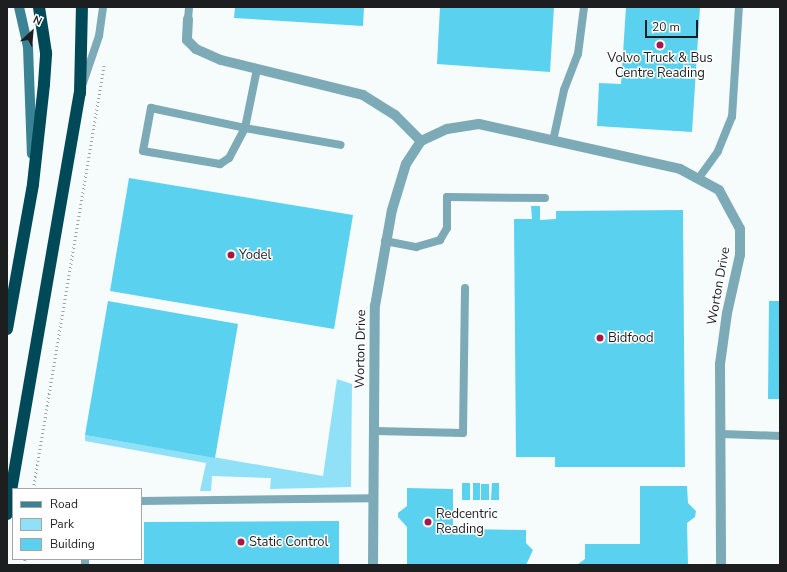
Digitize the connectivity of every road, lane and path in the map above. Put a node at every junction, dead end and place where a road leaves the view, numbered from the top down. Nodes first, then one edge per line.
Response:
1 (19, 7) edge
2 (38, 7) edge
3 (82, 7) edge
4 (103, 7) edge
5 (189, 7) edge
6 (584, 7) edge
7 (738, 7) edge
8 (188, 19) joint
9 (105, 60) dead end
10 (257, 69) junction
11 (80, 93) junction
12 (245, 128) junction
13 (421, 141) junction
14 (553, 141) junction
15 (341, 145) dead end
16 (698, 179) junction
17 (33, 184) junction
18 (545, 198) dead end
19 (385, 242) junction
20 (465, 288) dead end
21 (7, 328) edge
22 (374, 431) junction
23 (721, 434) junction
24 (780, 436) edge
25 (33, 488) edge
26 (373, 498) junction
27 (142, 500) edge
28 (7, 514) edge
29 (373, 565) edge
30 (721, 565) edge

1 - 17 street
2 - 17 highway
3 - 11 highway
4 - 11 lane
5 - 8 lane
6 - 14 lane
7 - 16 lane
8 - 10 street
9 - 25 path
10 - 12 lane
10 - 13 street
11 - 28 highway
12 - 12 lane
12 - 15 lane
13 - 14 street, Worton Drive
13 - 19 street, Worton Drive
14 - 16 street, Worton Drive
16 - 23 street, Worton Drive
17 - 21 highway
18 - 19 lane
19 - 22 street, Worton Drive
20 - 22 lane
22 - 26 street, Worton Drive
23 - 24 lane
23 - 30 street, Worton Drive
26 - 27 lane
26 - 29 street, Worton Drive

